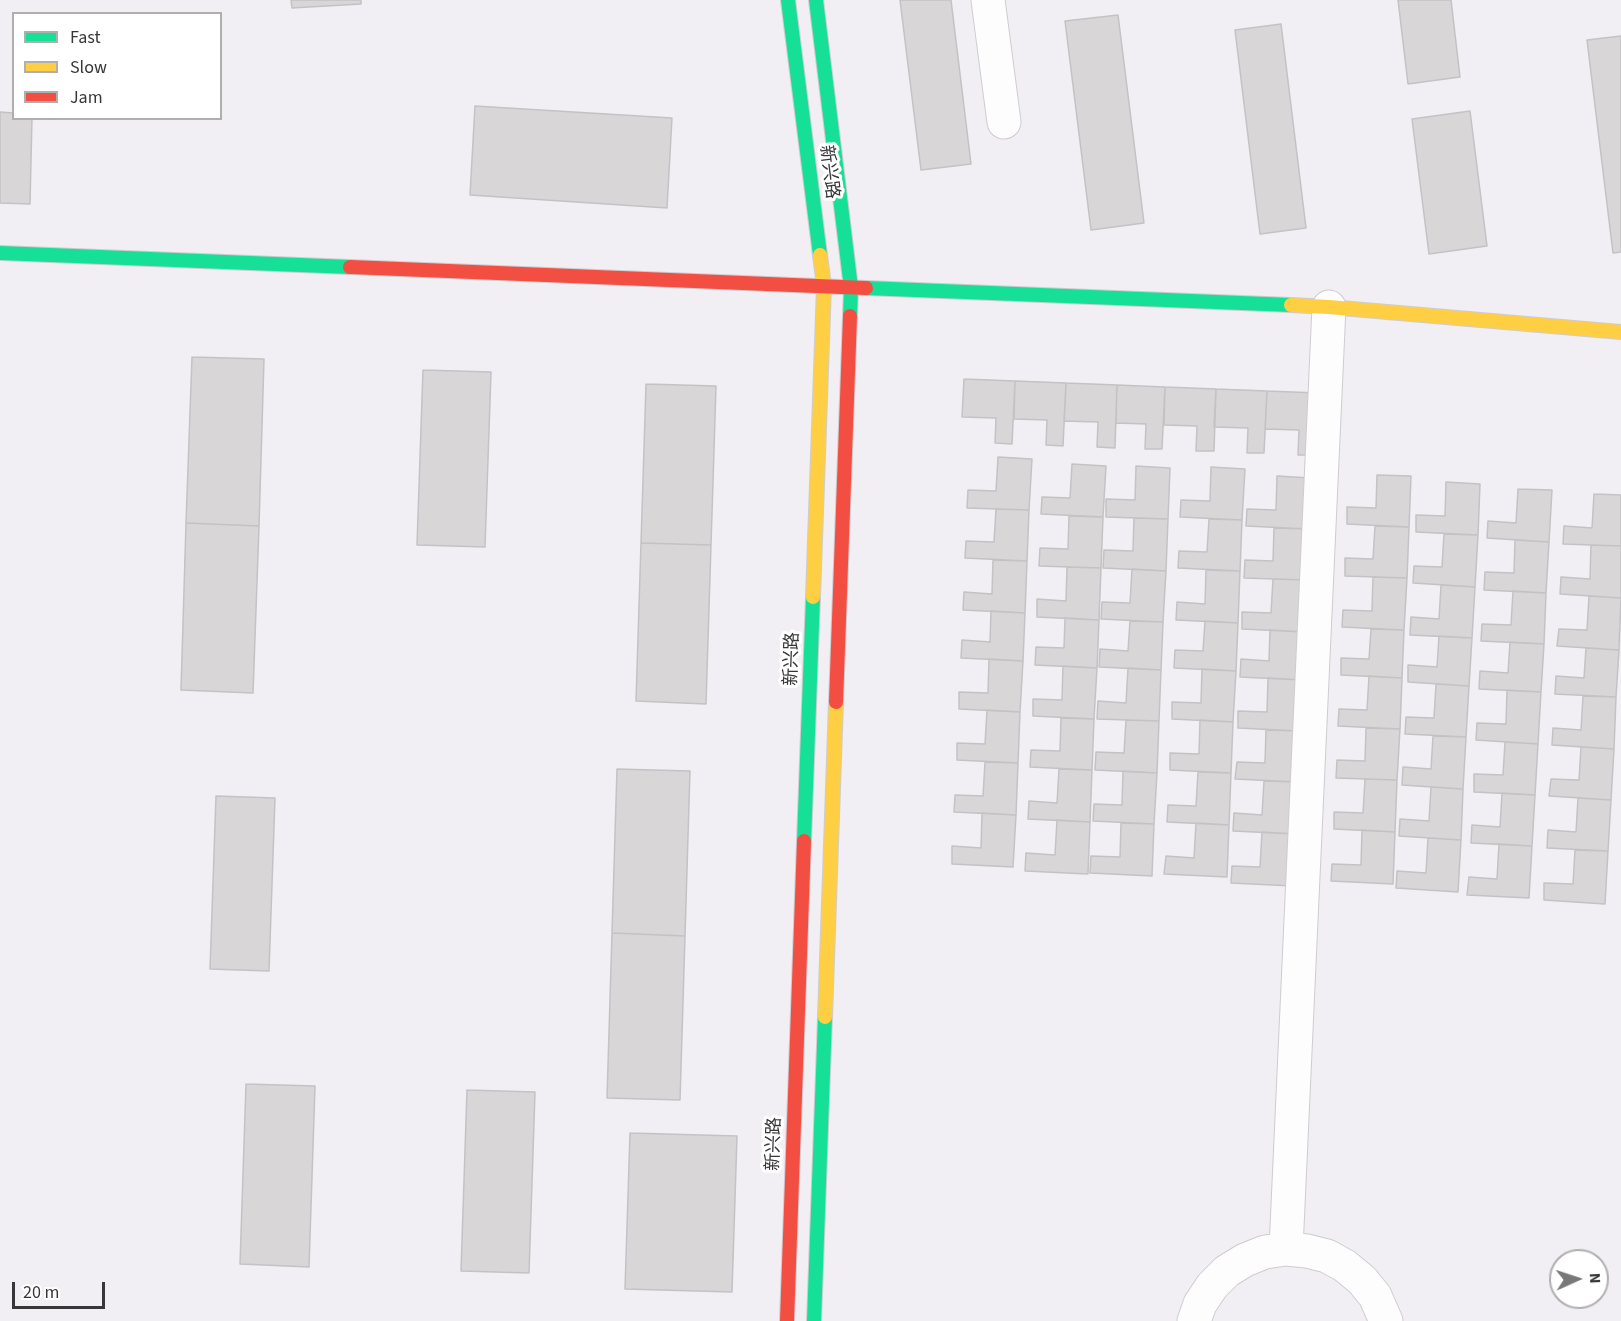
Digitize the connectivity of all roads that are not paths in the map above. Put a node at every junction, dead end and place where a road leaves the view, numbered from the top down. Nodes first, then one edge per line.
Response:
1 (788, 0) edge
2 (816, 0) edge
3 (988, 0) edge
4 (1004, 122) dead end
5 (0, 253) edge
6 (824, 286) junction
7 (851, 288) junction
8 (1329, 308) junction
9 (1621, 332) edge
10 (1286, 1250) junction
11 (804, 1321) edge
12 (1194, 1321) edge
13 (1386, 1321) edge

1 - 6 main road, 新兴路
2 - 7 main road, 新兴路
3 - 4 street
5 - 6 main road
6 - 7 main road
6 - 11 main road, 新兴路
7 - 8 main road
7 - 11 main road, 新兴路
8 - 9 main road
8 - 10 street
10 - 12 street
10 - 13 street

